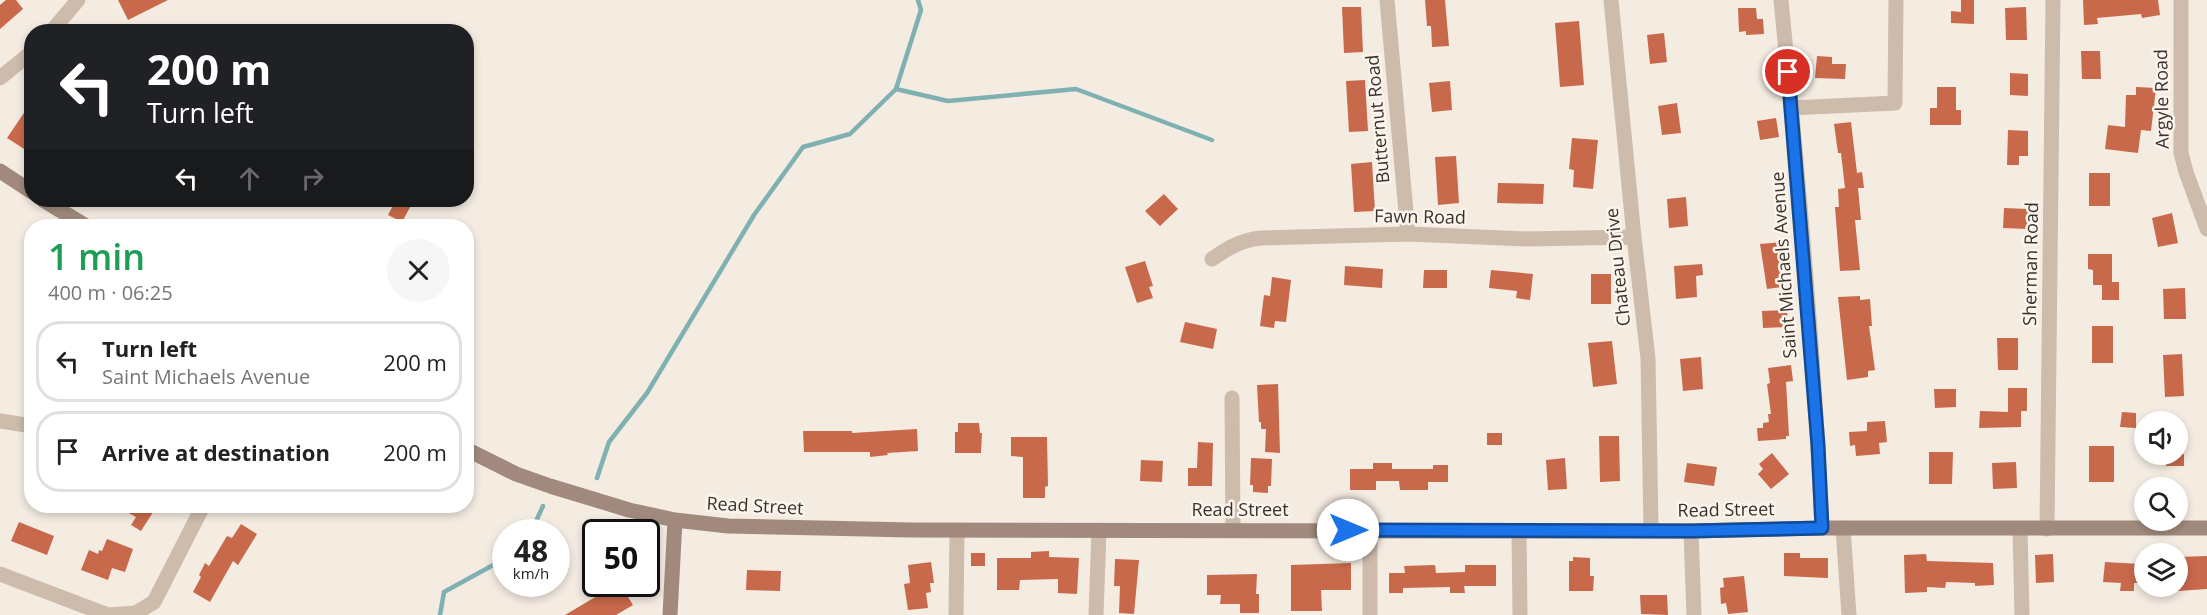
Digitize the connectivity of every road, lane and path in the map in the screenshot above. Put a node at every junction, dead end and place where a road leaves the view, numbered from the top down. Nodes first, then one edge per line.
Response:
1 (78, 0) edge
2 (1387, 0) edge
3 (1611, 0) edge
4 (1781, 0) edge
5 (1896, 0) edge
6 (2054, 0) edge
7 (2181, 0) edge
8 (58, 24) edge
9 (24, 58) edge
10 (0, 78) edge
11 (1791, 108) junction
12 (0, 171) edge
13 (24, 187) edge
14 (55, 207) edge
15 (74, 219) edge
16 (2207, 229) edge
17 (1408, 234) junction
18 (1634, 237) junction
19 (1212, 259) dead end
20 (1232, 398) dead end
21 (0, 421) edge
22 (24, 425) edge
23 (474, 453) edge
24 (199, 513) edge
25 (675, 520) junction
26 (1822, 528) junction
27 (1843, 528) junction
28 (2207, 528) edge
29 (2020, 529) junction
30 (2047, 529) junction
31 (957, 530) junction
32 (1099, 530) junction
33 (1233, 530) junction
34 (1370, 530) junction
35 (1651, 530) junction
36 (1519, 531) junction
37 (1691, 531) junction
38 (0, 573) edge
39 (670, 615) edge
40 (956, 615) edge
41 (1096, 615) edge
42 (1370, 615) edge
43 (1520, 615) edge
44 (1694, 615) edge
45 (1849, 615) edge
46 (2022, 615) edge

1 - 8 street
2 - 17 street, Butternut Road
3 - 18 street, Chateau Drive
4 - 11 street, Saint Michaels Avenue
5 - 11 street
6 - 30 street, Sherman Road
7 - 16 street, Argyle Road
9 - 10 street
11 - 26 street, Saint Michaels Avenue
12 - 13 main road
14 - 15 main road
17 - 18 street, Fawn Road
17 - 19 street, Fawn Road
18 - 35 street, Chateau Drive
20 - 33 street
21 - 22 street
23 - 25 main road, Read Street
24 - 38 street
25 - 31 main road, Read Street
25 - 39 main road
26 - 27 main road, Read Street
26 - 37 main road, Read Street
27 - 29 main road, Read Street
27 - 45 street
28 - 30 main road, Read Street
29 - 30 main road, Read Street
29 - 46 street
31 - 32 main road, Read Street
31 - 40 street
32 - 33 main road, Read Street
32 - 41 street
33 - 34 main road, Read Street
34 - 36 main road, Read Street
34 - 42 street
35 - 36 main road, Read Street
35 - 37 main road, Read Street
36 - 43 street
37 - 44 street

